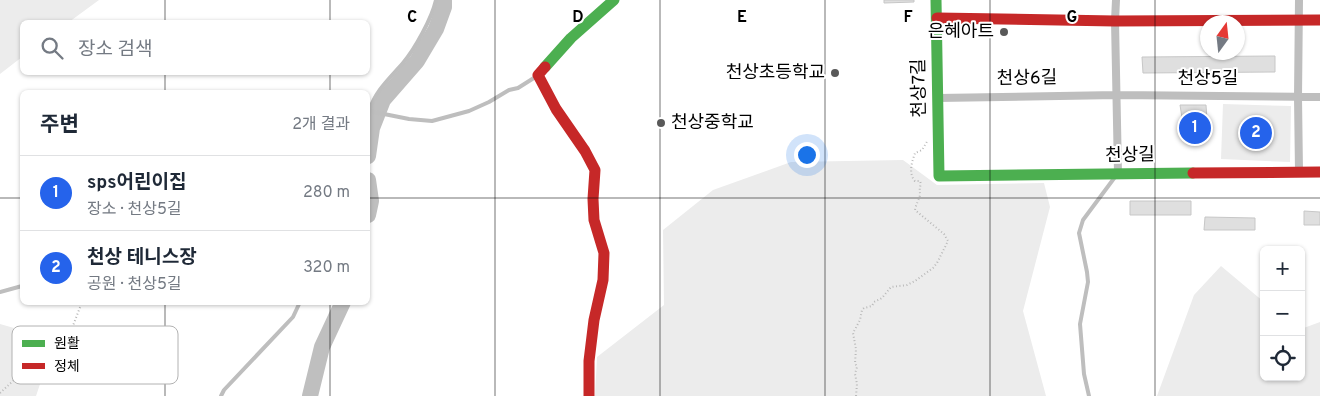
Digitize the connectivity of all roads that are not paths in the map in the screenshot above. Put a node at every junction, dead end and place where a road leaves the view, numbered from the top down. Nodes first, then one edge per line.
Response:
1 (436, 0) edge
2 (614, 0) edge
3 (936, 0) edge
4 (1116, 0) edge
5 (1299, 0) edge
6 (937, 18) junction
7 (1299, 20) junction
8 (1320, 20) edge
9 (1116, 21) junction
10 (538, 75) junction
11 (1117, 96) junction
12 (1298, 97) junction
13 (1320, 97) edge
14 (938, 98) junction
15 (371, 111) edge
16 (1299, 172) junction
17 (1320, 172) edge
18 (1118, 173) junction
19 (939, 176) joint
20 (20, 287) edge
21 (0, 292) edge
22 (299, 305) edge
23 (221, 396) edge
24 (589, 396) edge
25 (1088, 396) edge

1 - 15 lane
2 - 10 street
3 - 6 street, 천상7길
4 - 9 street
5 - 7 street
6 - 9 street
6 - 14 street, 천상7길
7 - 8 street
7 - 9 street
7 - 12 street
9 - 11 street
10 - 15 lane
10 - 24 street
11 - 12 street, 천상5길
11 - 14 street, 천상6길
11 - 18 street
12 - 13 street, 천상5길
12 - 16 street
14 - 19 street, 천상7길
16 - 17 street, 천상길
16 - 18 street, 천상길
18 - 19 street, 천상길
18 - 25 lane
20 - 21 lane
22 - 23 lane

